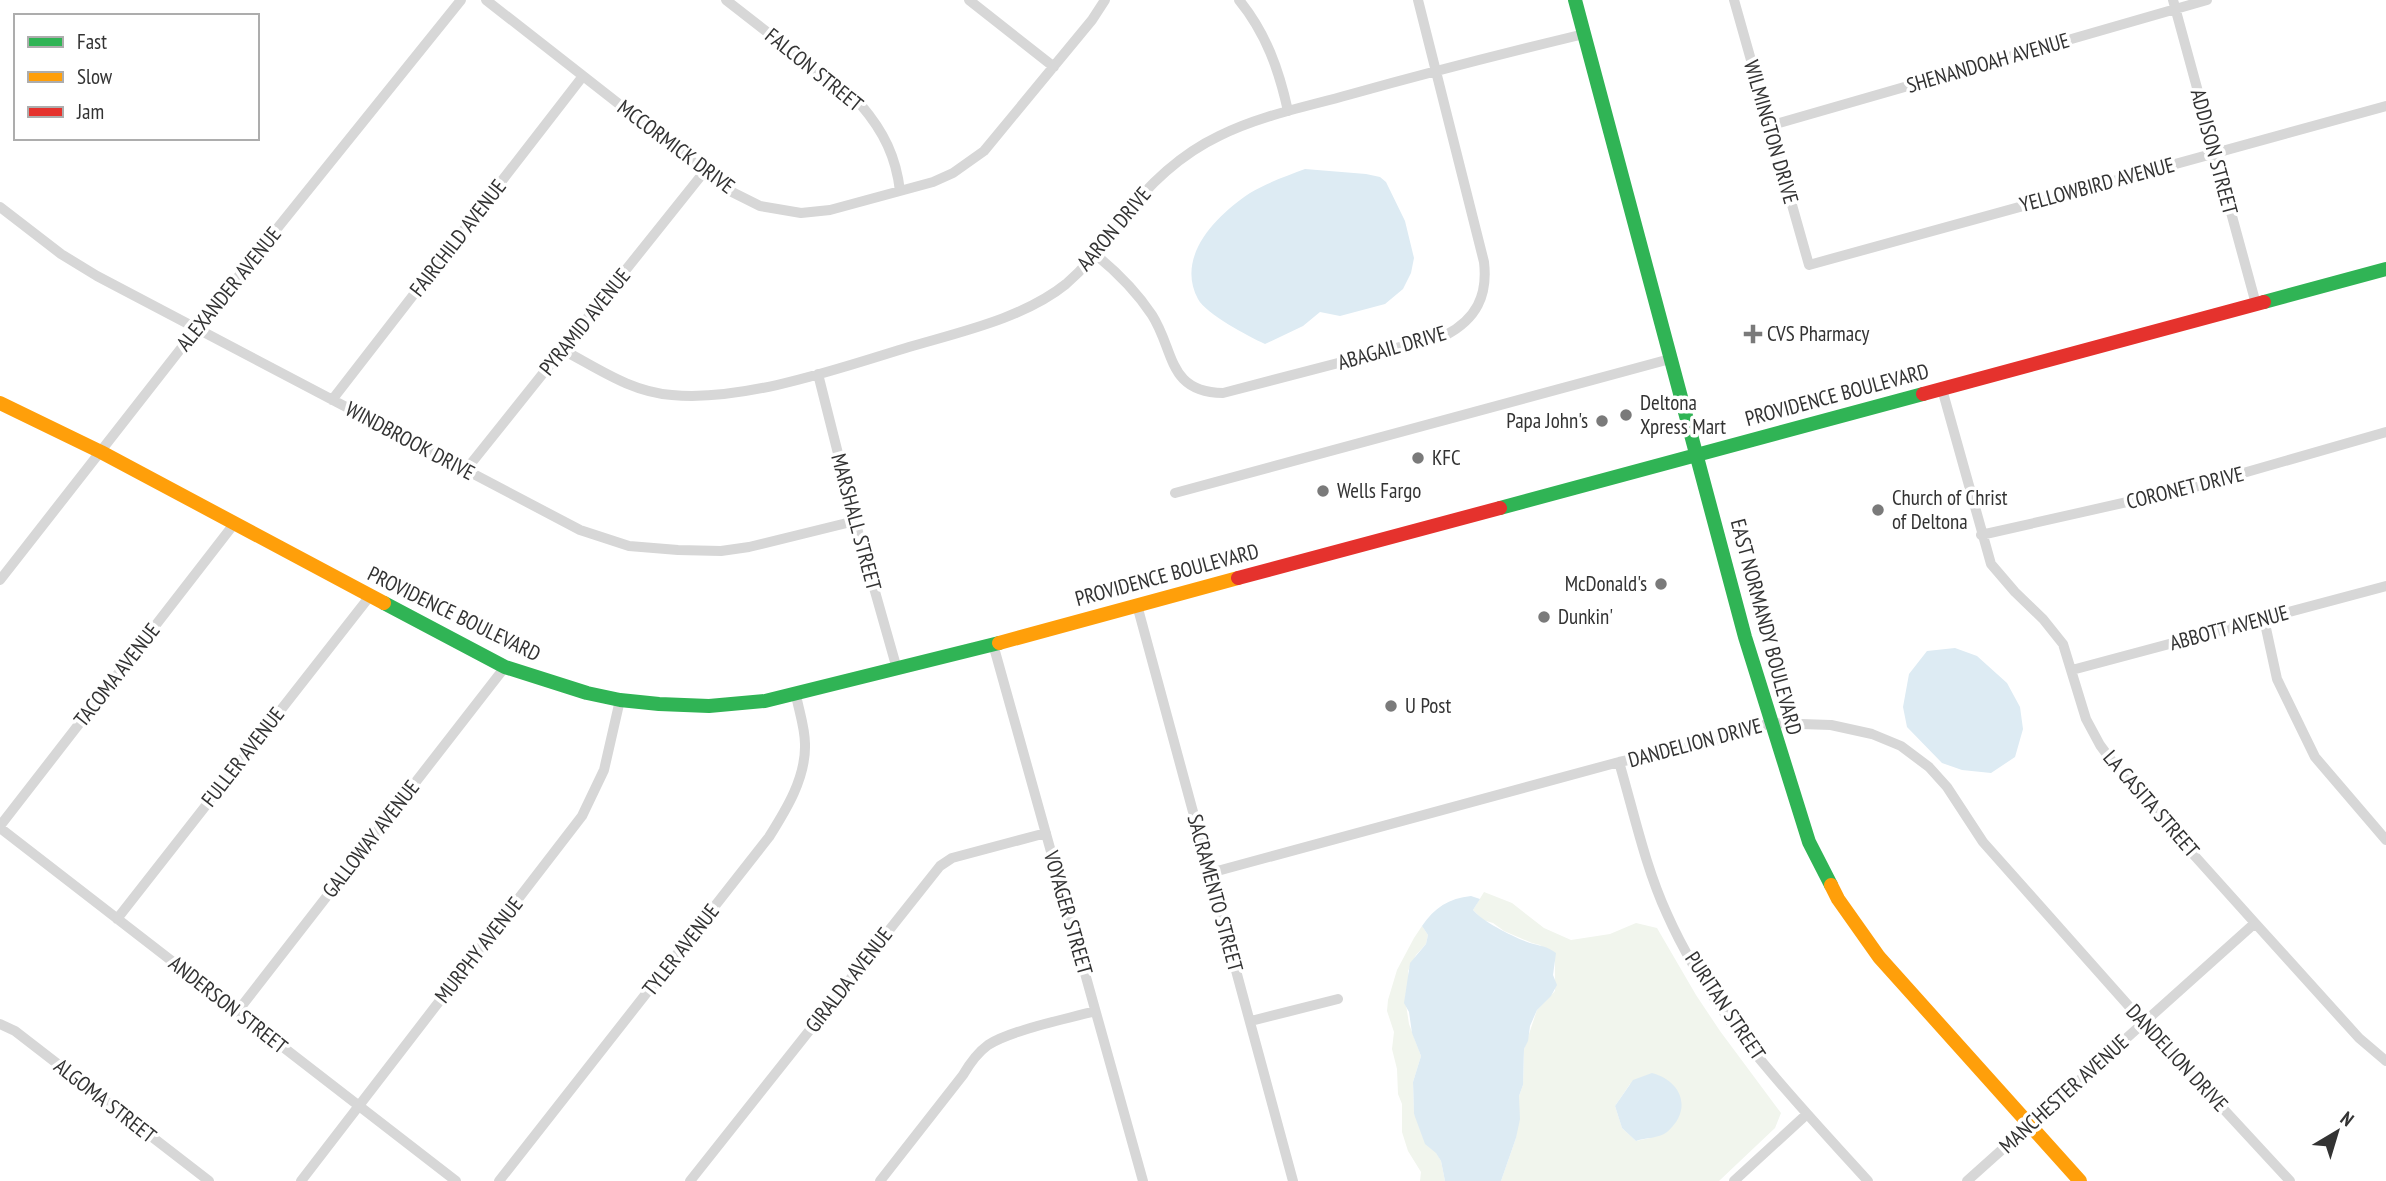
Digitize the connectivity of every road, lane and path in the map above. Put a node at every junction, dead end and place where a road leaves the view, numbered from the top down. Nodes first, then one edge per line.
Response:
1 (461, 0) edge
2 (486, 0) edge
3 (726, 0) edge
4 (969, 0) edge
5 (1105, 0) edge
6 (1239, 0) edge
7 (1418, 0) edge
8 (1575, 0) edge
9 (1734, 0) edge
10 (2207, 0) edge
11 (2174, 4) edge
12 (1584, 34) junction
13 (1054, 67) junction
14 (1436, 71) junction
15 (583, 76) junction
16 (2386, 106) edge
17 (1288, 111) junction
18 (1769, 126) junction
19 (2213, 153) junction
20 (704, 172) junction
21 (900, 191) junction
22 (0, 207) edge
23 (1096, 255) junction
24 (1809, 265) joint
25 (2386, 269) edge
26 (2256, 304) junction
27 (197, 328) junction
28 (564, 350) junction
29 (1670, 359) junction
30 (818, 374) junction
31 (1942, 389) junction
32 (332, 400) junction
33 (0, 403) edge
34 (2386, 432) edge
35 (101, 452) junction
36 (1697, 454) junction
37 (465, 471) junction
38 (1175, 493) dead end
39 (855, 521) junction
40 (234, 524) junction
41 (1981, 535) junction
42 (0, 580) edge
43 (2386, 586) edge
44 (370, 596) junction
45 (1137, 605) junction
46 (2264, 619) junction
47 (993, 645) junction
48 (505, 667) junction
49 (897, 669) junction
50 (2072, 670) junction
51 (796, 695) junction
52 (620, 700) junction
53 (1770, 723) junction
54 (1619, 762) junction
55 (0, 827) edge
56 (1046, 833) junction
57 (2386, 841) edge
58 (1210, 873) junction
59 (117, 919) junction
60 (2255, 923) junction
61 (1338, 999) dead end
62 (1096, 1011) junction
63 (237, 1012) junction
64 (1251, 1021) junction
65 (2143, 1022) junction
66 (0, 1024) edge
67 (2386, 1061) edge
68 (358, 1106) junction
69 (1807, 1114) junction
70 (2030, 1126) junction
71 (209, 1181) edge
72 (301, 1181) edge
73 (456, 1181) edge
74 (499, 1181) edge
75 (690, 1181) edge
76 (880, 1181) edge
77 (1143, 1181) edge
78 (1293, 1181) edge
79 (1734, 1181) edge
80 (1868, 1181) edge
81 (1967, 1181) edge
82 (2080, 1181) edge
83 (2290, 1181) edge

1 - 27 street, ALEXANDER AVENUE
2 - 15 street, MCCORMICK DRIVE
3 - 21 street, FALCON STREET
4 - 13 street
5 - 13 street, MCCORMICK DRIVE
6 - 17 street
7 - 14 street, ABAGAIL DRIVE
8 - 12 main road, EAST NORMANDY BOULEVARD
9 - 18 street, WILMINGTON DRIVE
10 - 11 street, SHENANDOAH AVENUE
11 - 18 street, SHENANDOAH AVENUE
11 - 19 street, ADDISON STREET
12 - 14 street, AARON DRIVE
12 - 29 main road, EAST NORMANDY BOULEVARD
13 - 21 street, MCCORMICK DRIVE
14 - 17 street, AARON DRIVE
14 - 23 street, ABAGAIL DRIVE
15 - 20 street, MCCORMICK DRIVE
15 - 32 street, FAIRCHILD AVENUE
16 - 19 street, YELLOWBIRD AVENUE
17 - 23 street, AARON DRIVE
18 - 24 street, WILMINGTON DRIVE
19 - 24 street, YELLOWBIRD AVENUE
19 - 26 street, ADDISON STREET
20 - 21 street, MCCORMICK DRIVE
20 - 28 street, PYRAMID AVENUE
22 - 27 street, WINDBROOK DRIVE
23 - 30 street, AARON DRIVE
25 - 26 main road, PROVIDENCE BOULEVARD
26 - 31 main road, PROVIDENCE BOULEVARD
27 - 32 street, WINDBROOK DRIVE
27 - 35 street, ALEXANDER AVENUE
28 - 30 street, AARON DRIVE
28 - 37 street, PYRAMID AVENUE
29 - 36 main road, EAST NORMANDY BOULEVARD
29 - 38 street
30 - 39 street, MARSHALL STREET
31 - 36 main road, PROVIDENCE BOULEVARD
31 - 41 street, LA CASITA STREET
32 - 37 street, WINDBROOK DRIVE
33 - 35 main road, PROVIDENCE BOULEVARD
34 - 41 street, CORONET DRIVE
35 - 40 main road, PROVIDENCE BOULEVARD
35 - 42 street, ALEXANDER AVENUE
36 - 45 main road, PROVIDENCE BOULEVARD
36 - 53 main road, EAST NORMANDY BOULEVARD
37 - 39 street, WINDBROOK DRIVE
39 - 49 street, MARSHALL STREET
40 - 44 main road, PROVIDENCE BOULEVARD
40 - 55 street, TACOMA AVENUE
41 - 50 street, LA CASITA STREET
43 - 46 street, ABBOTT AVENUE
44 - 48 main road, PROVIDENCE BOULEVARD
44 - 59 street, FULLER AVENUE
45 - 47 main road, PROVIDENCE BOULEVARD
45 - 58 street, SACRAMENTO STREET
46 - 50 street, ABBOTT AVENUE
46 - 57 street
47 - 49 main road, PROVIDENCE BOULEVARD
47 - 56 street, VOYAGER STREET
48 - 52 main road, PROVIDENCE BOULEVARD
48 - 63 street, GALLOWAY AVENUE
49 - 51 main road, PROVIDENCE BOULEVARD
50 - 60 street, LA CASITA STREET
51 - 52 main road, PROVIDENCE BOULEVARD
51 - 74 street, TYLER AVENUE
52 - 68 street, MURPHY AVENUE
53 - 54 street, DANDELION DRIVE
53 - 65 street, DANDELION DRIVE
53 - 70 main road, EAST NORMANDY BOULEVARD
54 - 58 street, DANDELION DRIVE
54 - 69 street, PURITAN STREET
55 - 59 street, ANDERSON STREET
56 - 62 street, VOYAGER STREET
56 - 75 street, GIRALDA AVENUE
58 - 64 street, SACRAMENTO STREET
59 - 63 street, ANDERSON STREET
60 - 65 street, MANCHESTER AVENUE
60 - 67 street, LA CASITA STREET
61 - 64 street
62 - 76 street
62 - 77 street, VOYAGER STREET
63 - 68 street, ANDERSON STREET
64 - 78 street, SACRAMENTO STREET
65 - 70 street, MANCHESTER AVENUE
65 - 83 street, DANDELION DRIVE
66 - 71 street, ALGOMA STREET
68 - 72 street, MURPHY AVENUE
68 - 73 street, ANDERSON STREET
69 - 79 street
69 - 80 street, PURITAN STREET
70 - 81 street, MANCHESTER AVENUE
70 - 82 main road, EAST NORMANDY BOULEVARD

